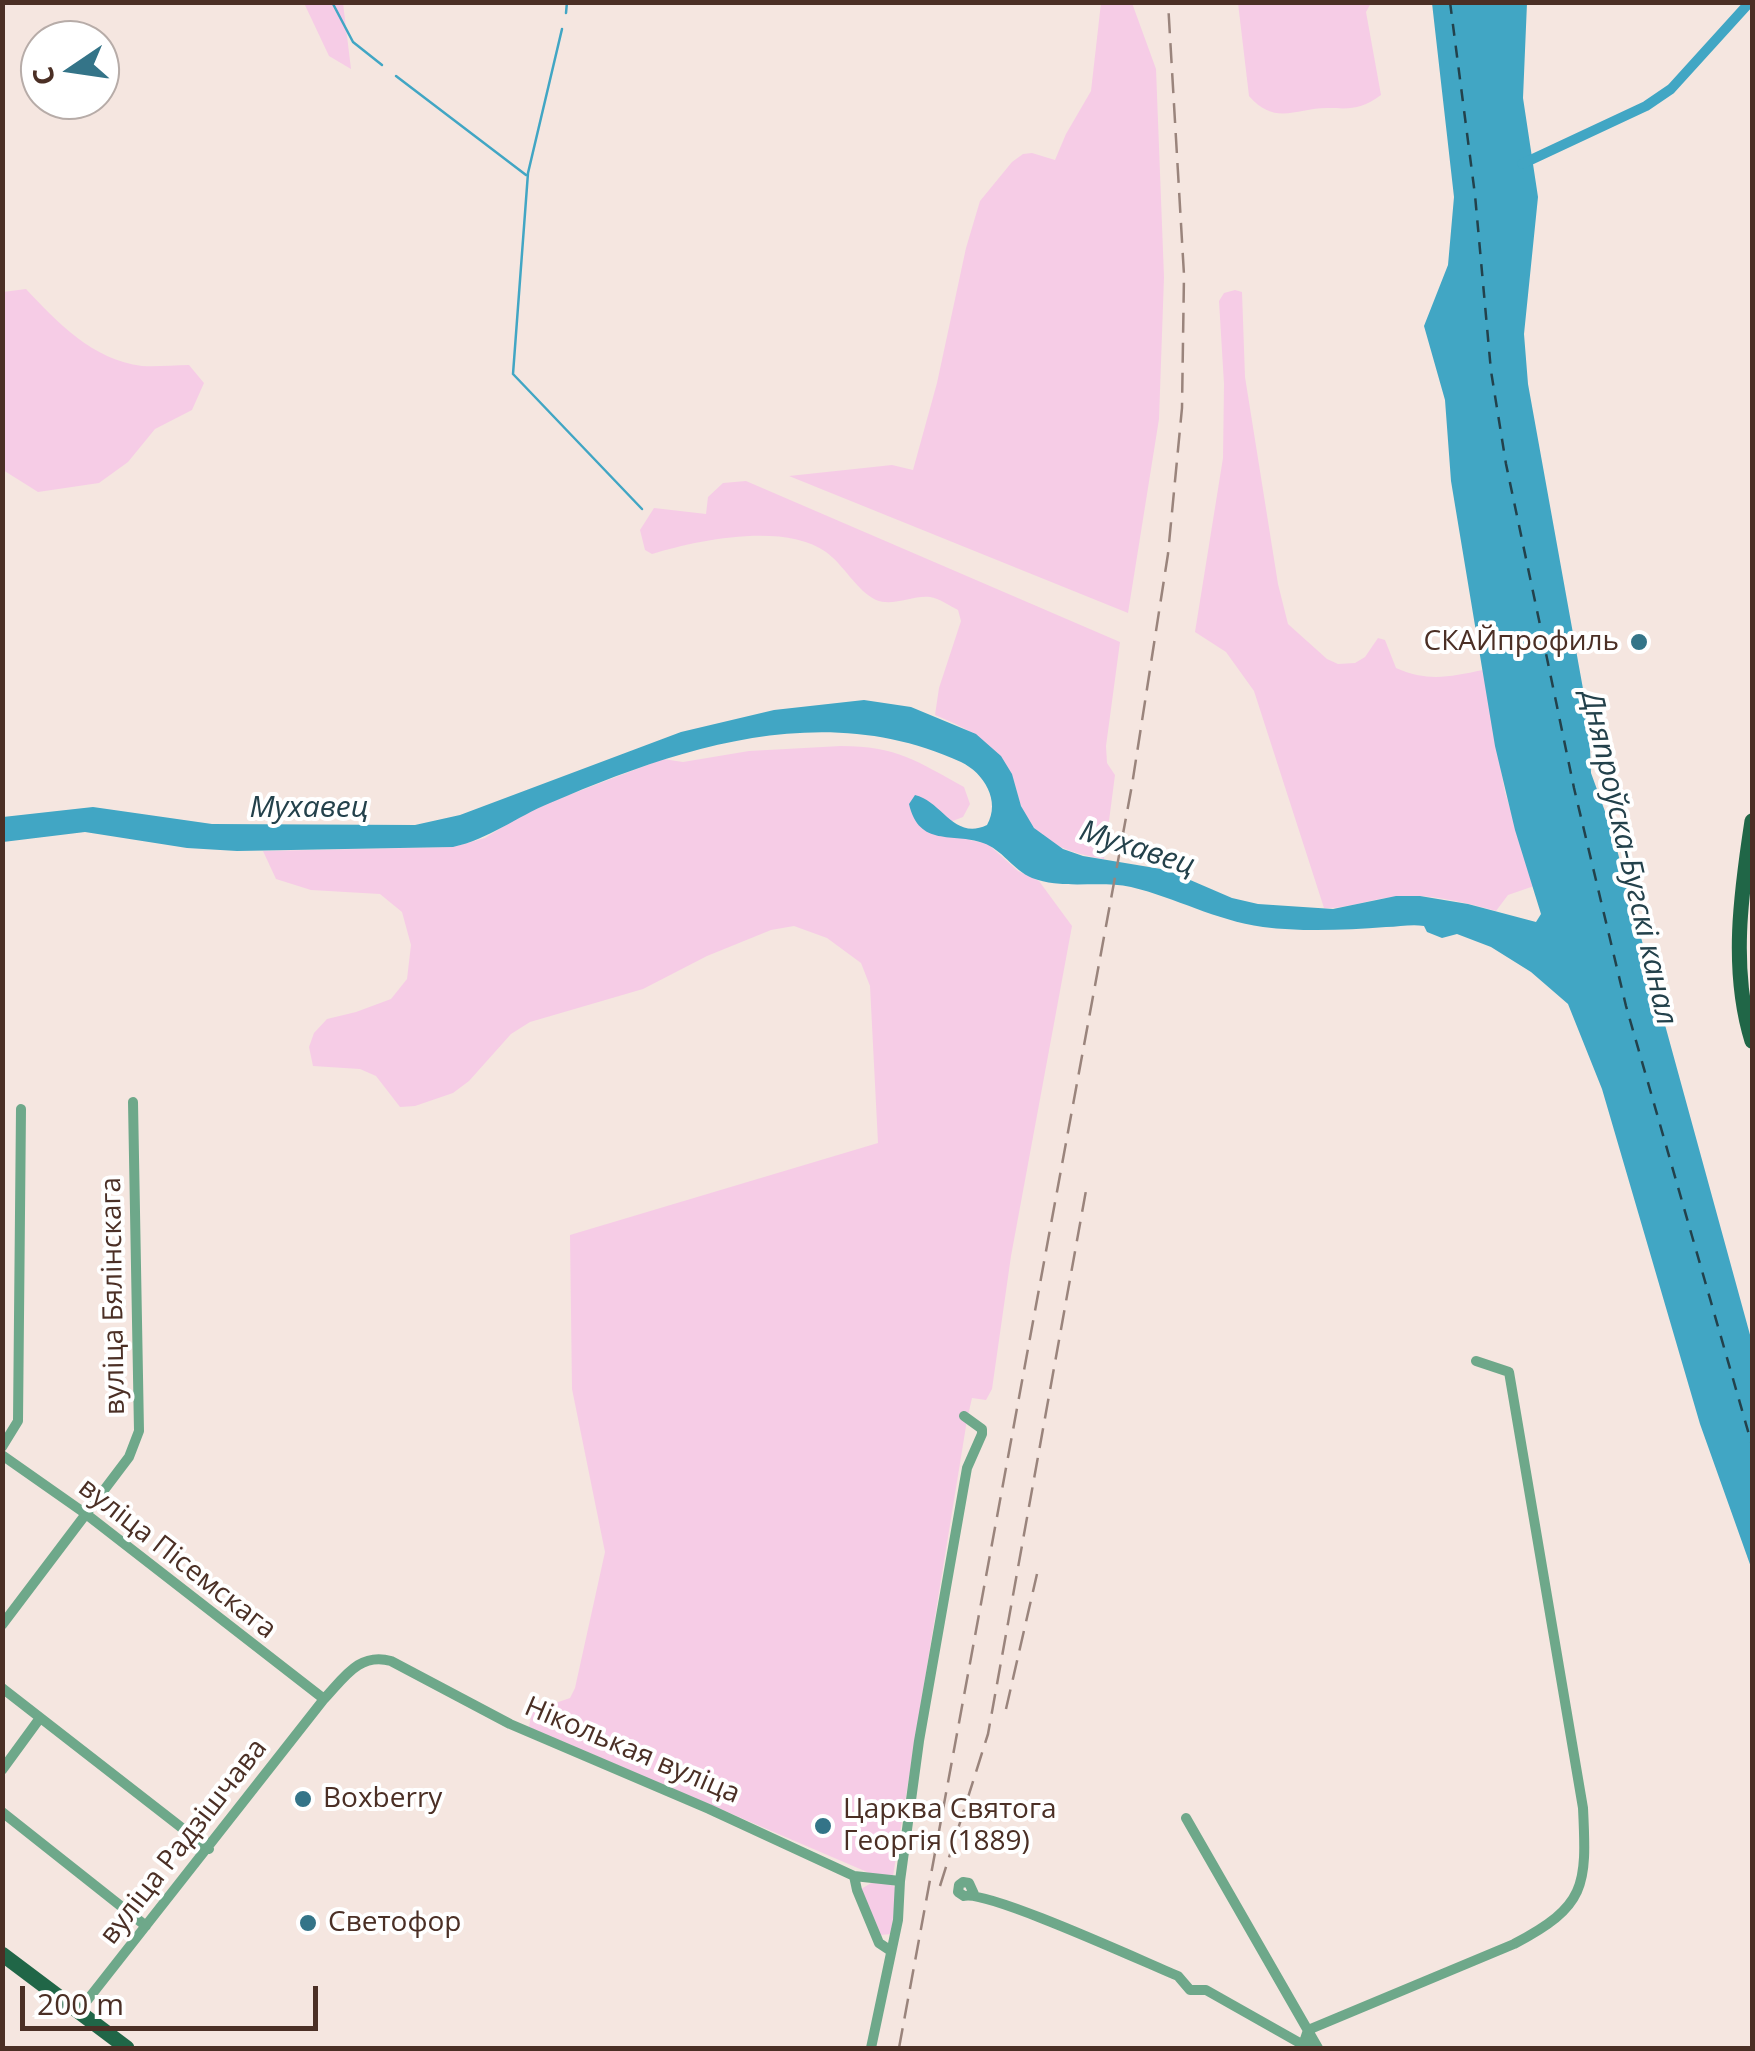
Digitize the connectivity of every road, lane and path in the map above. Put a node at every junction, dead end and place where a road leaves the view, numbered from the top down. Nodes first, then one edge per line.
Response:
1 (1752, 822) edge
2 (1752, 1041) edge
3 (134, 1102) dead end
4 (21, 1110) dead end
5 (1476, 1361) dead end
6 (964, 1416) dead end
7 (2, 1451) edge
8 (86, 1514) junction
9 (2, 1625) edge
10 (2, 1688) edge
11 (324, 1699) junction
12 (40, 1718) junction
13 (2, 1770) edge
14 (2, 1812) edge
15 (1186, 1818) dead end
16 (208, 1849) junction
17 (854, 1876) junction
18 (900, 1881) junction
19 (974, 1894) dead end
20 (146, 1926) junction
21 (891, 1951) junction
22 (2, 1954) edge
23 (78, 2012) junction
24 (1308, 2030) junction
25 (1305, 2047) edge
26 (126, 2048) edge
27 (872, 2048) edge
28 (1318, 2048) edge

1 - 2 main road
3 - 8 street, вуліца Бялінскага
4 - 7 street
5 - 24 street
6 - 18 street
7 - 8 street, вуліца Пісемскага
8 - 9 street, вуліца Бялінскага
8 - 11 street, вуліца Пісемскага
10 - 12 street
11 - 16 street, вуліца Радзішчава
11 - 17 street, Ніколькая вуліца
12 - 13 street
12 - 16 street
14 - 20 street
15 - 24 street
16 - 20 street, вуліца Радзішчава
17 - 18 street, Ніколькая вуліца
17 - 21 street
18 - 21 street
19 - 25 street
20 - 23 street, вуліца Радзішчава
21 - 27 street
22 - 23 main road
23 - 26 main road
24 - 25 street
24 - 28 street

